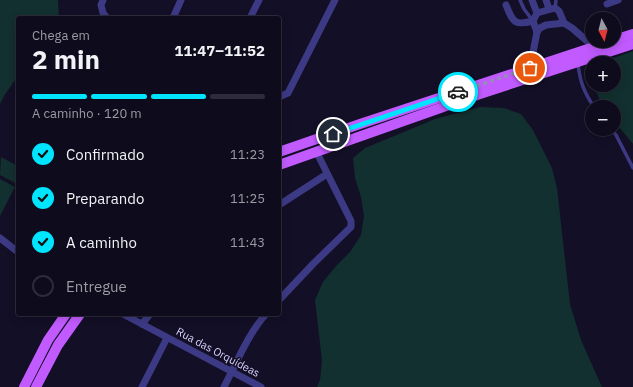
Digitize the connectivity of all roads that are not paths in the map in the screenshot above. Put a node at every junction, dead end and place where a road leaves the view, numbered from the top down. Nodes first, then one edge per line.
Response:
1 (104, 0) edge
2 (181, 0) edge
3 (259, 0) edge
4 (334, 0) edge
5 (520, 0) edge
6 (532, 0) edge
7 (546, 0) edge
8 (618, 0) edge
9 (506, 4) dead end
10 (607, 4) dead end
11 (553, 6) edge
12 (537, 13) junction
13 (105, 15) edge
14 (174, 16) edge
15 (251, 16) edge
16 (533, 21) junction
17 (564, 23) junction
18 (537, 32) junction
19 (633, 34) edge
20 (621, 38) edge
21 (585, 39) edge
22 (633, 44) edge
23 (591, 48) edge
24 (578, 62) junction
25 (530, 68) junction
26 (281, 96) edge
27 (590, 100) edge
28 (360, 124) junction
29 (364, 135) junction
30 (617, 136) edge
31 (281, 151) edge
32 (316, 151) junction
33 (281, 164) edge
34 (633, 168) edge
35 (327, 174) junction
36 (281, 204) edge
37 (0, 238) edge
38 (16, 250) edge
39 (281, 294) edge
40 (65, 316) edge
41 (79, 316) edge
42 (127, 316) edge
43 (148, 316) edge
44 (264, 316) edge
45 (142, 324) junction
46 (167, 338) junction
47 (232, 371) junction
48 (24, 387) edge
49 (36, 387) edge
50 (142, 387) edge
51 (224, 387) edge
52 (261, 387) edge

1 - 13 street
2 - 14 street
3 - 15 street
4 - 26 street
5 - 16 lane
6 - 12 street
7 - 11 street
8 - 10 street
9 - 16 street
11 - 12 street
11 - 17 street
12 - 16 street
16 - 18 street
17 - 18 street
17 - 21 street
18 - 25 street
19 - 20 main road
22 - 24 main road
23 - 25 main road
24 - 27 lane
24 - 29 main road
25 - 28 main road
28 - 29 main road
28 - 31 main road
29 - 32 main road
30 - 34 lane
32 - 33 main road
32 - 35 street
35 - 36 street
35 - 39 street
37 - 38 street
40 - 48 main road
41 - 49 main road
42 - 45 street, Rua das Orquídeas
43 - 45 street
44 - 47 street
45 - 46 street, Rua das Orquídeas
46 - 47 street, Rua das Orquídeas
46 - 50 street
47 - 51 street
47 - 52 street, Rua das Orquídeas

